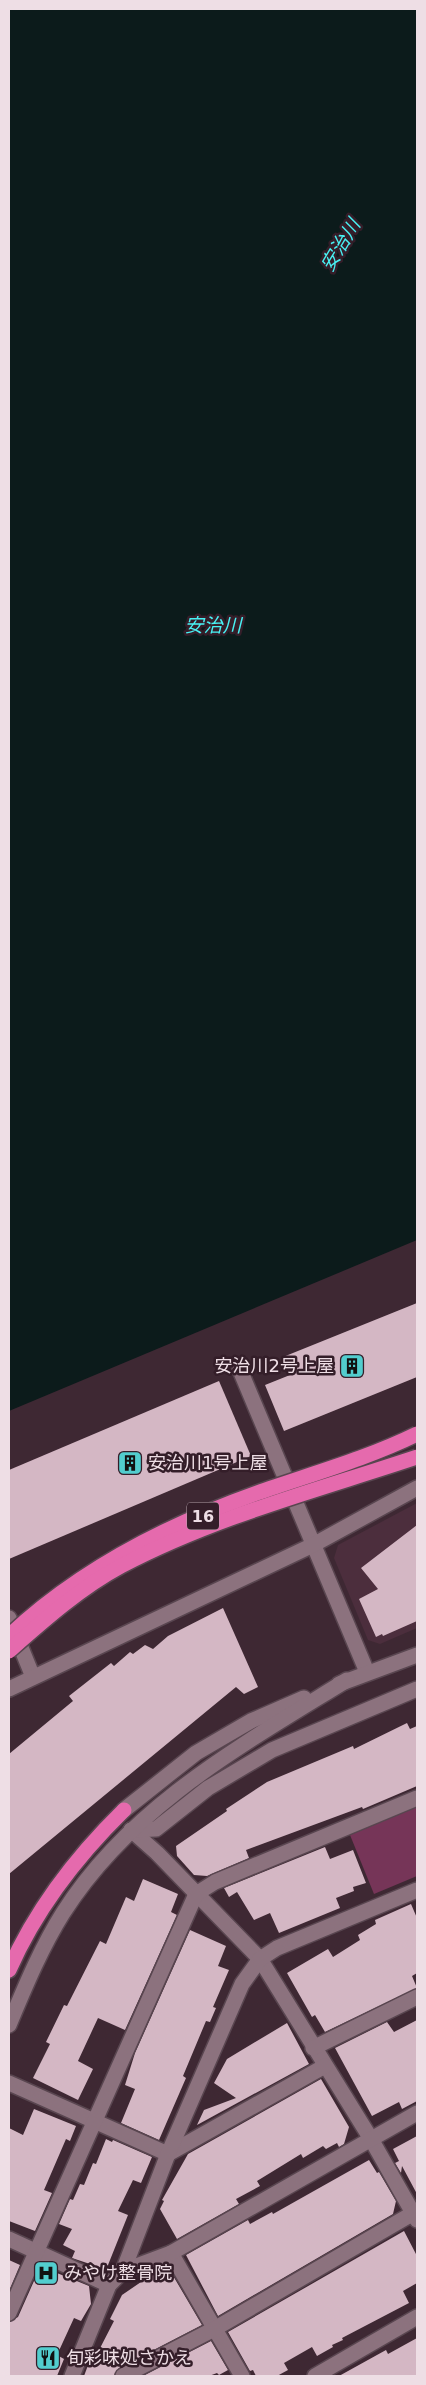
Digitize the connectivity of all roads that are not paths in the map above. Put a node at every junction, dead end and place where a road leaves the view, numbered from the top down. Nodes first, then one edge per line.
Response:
1 (240, 1370) dead end
2 (417, 1434) edge
3 (417, 1457) edge
4 (417, 1488) edge
5 (313, 1545) junction
6 (9, 1618) edge
7 (9, 1636) edge
8 (9, 1652) edge
9 (417, 1655) edge
10 (367, 1672) junction
11 (33, 1677) junction
12 (347, 1680) junction
13 (9, 1689) edge
14 (417, 1689) edge
15 (417, 1798) edge
16 (124, 1810) joint
17 (132, 1830) junction
18 (417, 1890) edge
19 (196, 1894) junction
20 (260, 1959) junction
21 (9, 1970) edge
22 (417, 1997) edge
23 (9, 2025) edge
24 (313, 2048) junction
25 (325, 2066) junction
26 (9, 2083) edge
27 (417, 2113) edge
28 (94, 2119) junction
29 (371, 2138) junction
30 (168, 2154) junction
31 (416, 2215) edge
32 (9, 2239) edge
33 (36, 2252) junction
34 (171, 2252) junction
35 (124, 2271) junction
36 (109, 2285) junction
37 (9, 2313) edge
38 (417, 2317) edge
39 (216, 2328) junction
40 (72, 2376) edge
41 (123, 2376) edge
42 (242, 2376) edge
43 (315, 2376) edge

1 - 5 street
2 - 7 highway, 16, bridge
3 - 8 highway, 16, bridge
4 - 5 street
5 - 10 street
5 - 11 street
6 - 11 street
9 - 10 street
10 - 12 street
11 - 13 street
12 - 16 street
12 - 17 street
14 - 17 street
15 - 19 street
16 - 21 highway
17 - 19 street
17 - 23 street
18 - 20 street
19 - 20 street
19 - 28 street
20 - 24 street
20 - 30 street
22 - 24 street
24 - 25 street
25 - 29 street
25 - 30 street
26 - 28 street
27 - 29 street
28 - 30 street
28 - 33 street
29 - 31 street
29 - 34 street
30 - 35 street
31 - 39 street
32 - 33 street
33 - 36 street
33 - 37 street
34 - 35 street
34 - 39 street
35 - 36 street
36 - 40 street
38 - 43 street
39 - 41 street
39 - 42 street

